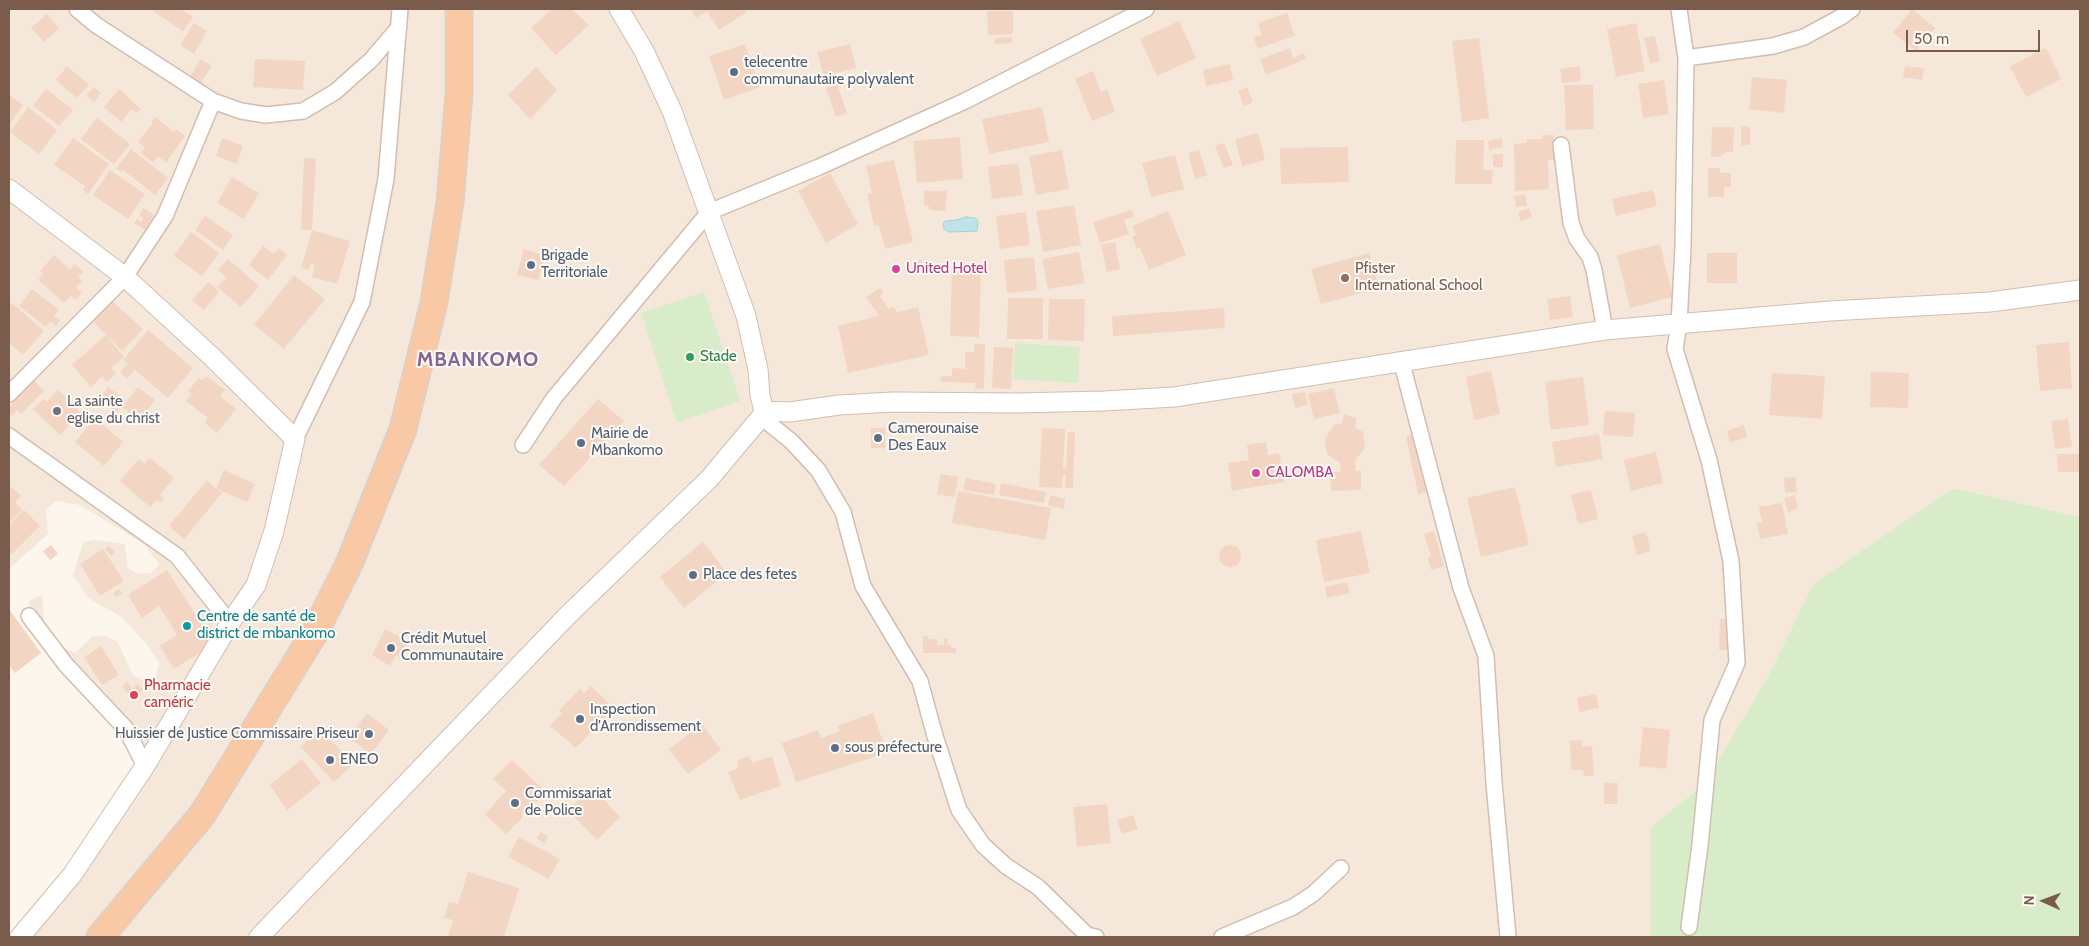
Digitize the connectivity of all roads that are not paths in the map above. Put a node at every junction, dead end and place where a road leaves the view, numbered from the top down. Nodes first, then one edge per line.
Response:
1 (77, 9) edge
2 (400, 9) edge
3 (408, 9) edge
4 (459, 9) edge
5 (619, 9) edge
6 (1146, 9) edge
7 (1679, 9) edge
8 (1852, 9) edge
9 (398, 30) junction
10 (1686, 58) junction
11 (213, 101) junction
12 (1561, 145) dead end
13 (9, 189) edge
14 (708, 212) junction
15 (124, 277) junction
16 (2080, 290) edge
17 (1679, 324) junction
18 (1605, 330) junction
19 (1401, 360) junction
20 (9, 394) edge
21 (762, 414) junction
22 (9, 436) edge
23 (295, 439) junction
24 (524, 445) dead end
25 (29, 616) dead end
26 (230, 623) junction
27 (145, 766) junction
28 (1342, 868) dead end
29 (1689, 927) dead end
30 (20, 937) edge
31 (100, 937) edge
32 (259, 937) edge
33 (1096, 937) edge
34 (1222, 937) edge
35 (1508, 937) edge

1 - 11 street
2 - 9 street
3 - 9 street
4 - 31 highway
5 - 14 street
6 - 14 street
7 - 10 street
8 - 10 street
9 - 11 street
9 - 23 street
10 - 17 street
11 - 15 street
12 - 18 street
13 - 15 street
14 - 21 street
14 - 24 street
15 - 20 street
15 - 23 street
16 - 17 street
17 - 18 street
17 - 29 street
18 - 19 street
19 - 21 street
19 - 35 street
21 - 32 street
21 - 33 street
22 - 26 street
23 - 26 street
25 - 27 street
26 - 27 street
27 - 30 street
28 - 34 street

